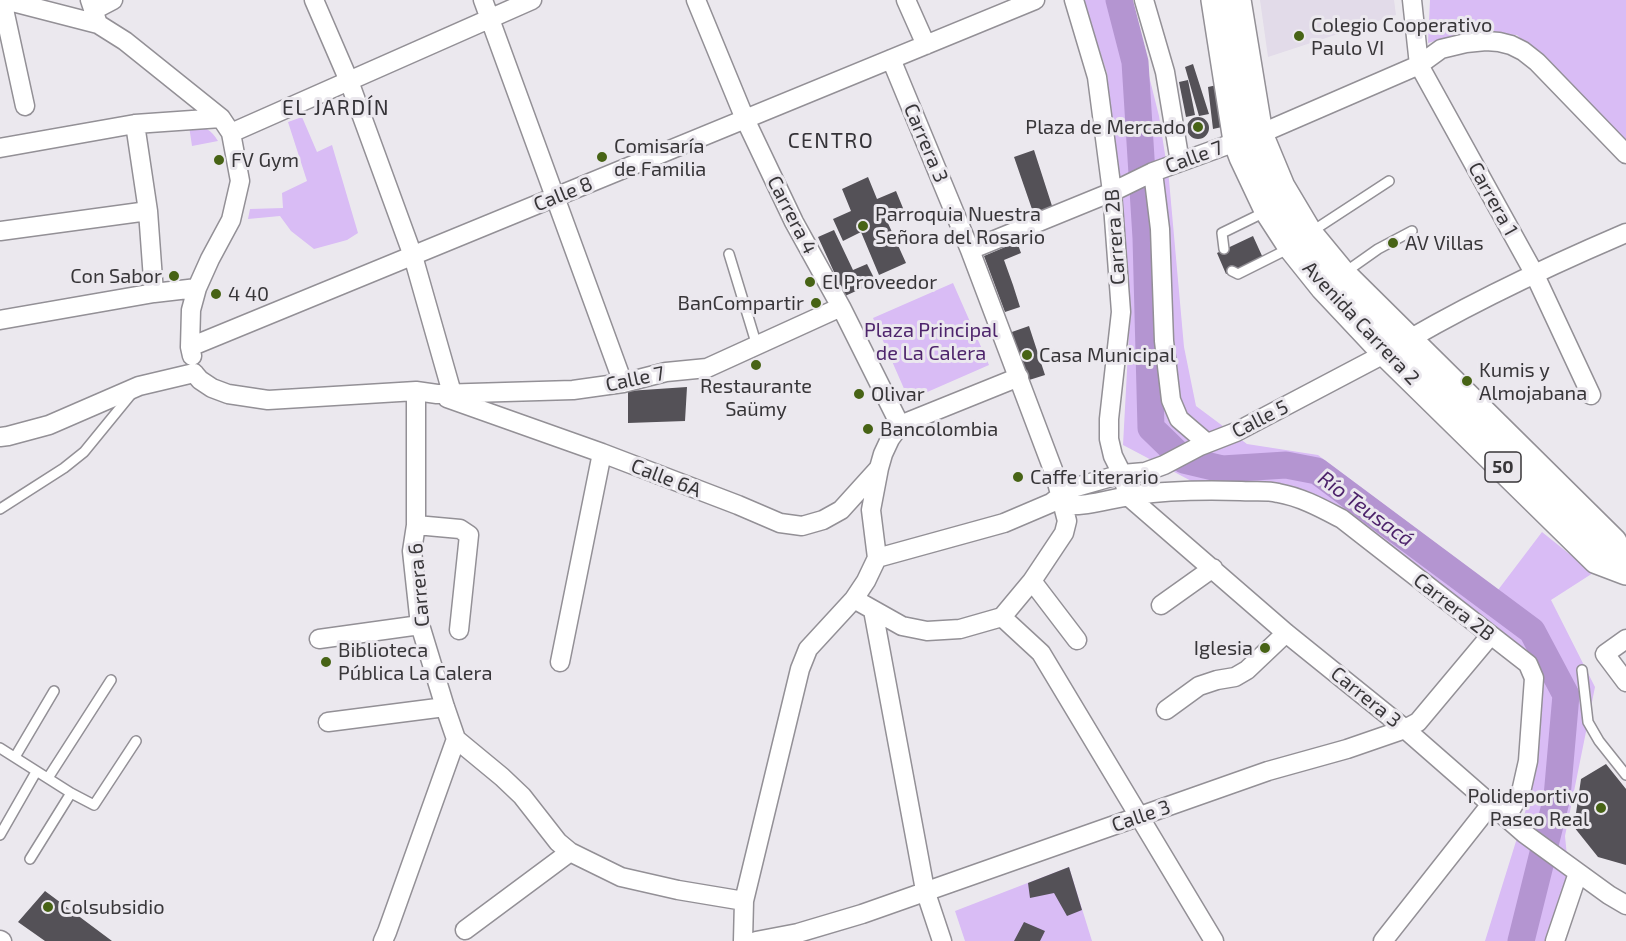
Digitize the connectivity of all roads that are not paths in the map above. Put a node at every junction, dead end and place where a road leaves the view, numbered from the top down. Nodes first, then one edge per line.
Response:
1 (3, 0) edge
2 (113, 0) edge
3 (314, 0) edge
4 (483, 0) edge
5 (532, 0) edge
6 (696, 0) edge
7 (906, 0) edge
8 (1035, 0) edge
9 (1074, 0) edge
10 (1144, 0) edge
11 (1215, 0) edge
12 (1237, 0) edge
13 (1412, 0) edge
14 (998, 7) edge
15 (94, 12) edge
16 (491, 18) junction
17 (926, 45) junction
18 (891, 59) junction
19 (1419, 65) junction
20 (349, 81) junction
21 (25, 106) dead end
22 (221, 118) junction
23 (745, 119) junction
24 (135, 124) junction
25 (231, 133) junction
26 (1248, 138) junction
27 (0, 148) edge
28 (1626, 154) edge
29 (1180, 162) junction
30 (1152, 172) junction
31 (1389, 181) dead end
32 (1112, 192) junction
33 (556, 197) junction
34 (1269, 210) junction
35 (148, 211) junction
36 (0, 231) edge
37 (1412, 231) dead end
38 (1626, 233) edge
39 (1301, 240) junction
40 (1224, 249) dead end
41 (970, 250) junction
42 (729, 254) dead end
43 (413, 255) junction
44 (1232, 271) dead end
45 (1534, 273) junction
46 (1342, 274) junction
47 (197, 288) junction
48 (154, 293) junction
49 (841, 307) junction
50 (0, 320) edge
51 (758, 346) junction
52 (1398, 346) junction
53 (190, 347) junction
54 (194, 373) junction
55 (1019, 377) junction
56 (623, 382) junction
57 (139, 386) junction
58 (416, 391) junction
59 (444, 394) junction
60 (1592, 395) dead end
61 (900, 425) junction
62 (0, 437) edge
63 (1203, 445) junction
64 (602, 453) junction
65 (879, 468) junction
66 (1122, 474) junction
67 (1128, 496) junction
68 (1062, 501) junction
69 (0, 509) edge
70 (416, 525) junction
71 (877, 558) junction
72 (1212, 568) junction
73 (1626, 571) edge
74 (1032, 581) junction
75 (854, 599) junction
76 (1161, 605) dead end
77 (873, 610) junction
78 (1002, 617) junction
79 (420, 625) junction
80 (459, 630) dead end
81 (1286, 633) junction
82 (1490, 636) junction
83 (319, 639) dead end
84 (1626, 639) edge
85 (1077, 640) dead end
86 (560, 662) dead end
87 (1582, 670) dead end
88 (111, 680) dead end
89 (1626, 682) edge
90 (54, 691) dead end
91 (445, 707) junction
92 (1166, 710) dead end
93 (328, 722) dead end
94 (1405, 729) junction
95 (456, 739) junction
96 (136, 741) dead end
97 (0, 748) edge
98 (15, 757) junction
99 (36, 772) junction
100 (1626, 775) edge
101 (48, 778) junction
102 (71, 793) junction
103 (1491, 804) junction
104 (1140, 817) junction
105 (1506, 818) junction
106 (0, 836) edge
107 (570, 852) junction
108 (30, 859) dead end
109 (1578, 873) junction
110 (925, 890) junction
111 (744, 901) junction
112 (1626, 905) edge
113 (465, 930) dead end
114 (799, 937) edge
115 (383, 941) edge
116 (743, 941) edge
117 (756, 941) edge
118 (942, 941) edge
119 (1214, 941) edge
120 (1383, 941) edge
121 (1555, 941) edge

1 - 15 street
1 - 21 street
2 - 15 street
3 - 20 street
4 - 16 street
5 - 16 street
6 - 23 street, Carrera 4
7 - 17 street
8 - 14 street, Calle 8
9 - 32 street, Carrera 2B
10 - 29 street
11 - 26 main road, Avenida Carrera 2 / 50
12 - 26 main road, Avenida Carrera 2 / 50
13 - 19 street, Carrera 1
14 - 17 street, Calle 8
15 - 22 street
16 - 20 street
16 - 33 street
17 - 18 street, Calle 8
18 - 23 street, Calle 8
18 - 41 street, Carrera 3
19 - 26 street, Calle 7
19 - 28 street, Calle 7
19 - 45 street, Carrera 1
20 - 25 street
20 - 43 street
22 - 24 street
22 - 25 street
23 - 33 street, Calle 8
23 - 49 street, Carrera 4
24 - 27 street
24 - 35 street
25 - 47 street
26 - 29 street, Calle 7
26 - 34 main road, Avenida Carrera 2 / 50
26 - 39 main road, Avenida Carrera 2 / 50
29 - 30 street, Calle 7
30 - 32 street, Calle 7
30 - 63 street
31 - 39 lane
32 - 41 street, Calle 7
32 - 66 street, Carrera 2B
33 - 43 street, Calle 8
33 - 56 street
34 - 39 main road, Avenida Carrera 2 / 50
34 - 40 lane
35 - 36 street
35 - 48 street
37 - 46 lane
38 - 45 street, Calle 5
39 - 44 lane
39 - 46 main road, Avenida Carrera 2 / 50
39 - 52 main road, Avenida Carrera 2 / 50
41 - 55 street, Carrera 3
42 - 51 lane
43 - 53 street, Calle 8
43 - 59 street
45 - 52 street, Calle 5
45 - 60 street, Carrera 1
46 - 52 main road, Avenida Carrera 2 / 50
47 - 48 street
47 - 53 street
48 - 50 street
49 - 51 street, Calle 7
49 - 61 street, Carrera 4
51 - 56 street, Calle 7
52 - 63 street, Calle 5
52 - 73 main road, Avenida Carrera 2 / 50
53 - 54 street
54 - 57 street
54 - 58 street
55 - 61 street
55 - 68 street, Carrera 3
56 - 59 street, Calle 7
57 - 62 street
57 - 69 lane
58 - 59 street, Calle 7
58 - 70 street, Carrera 6
59 - 64 street, Calle 6A
61 - 65 street
63 - 66 street, Calle 5
64 - 65 street, Calle 6A
64 - 86 street
65 - 71 street
66 - 67 street
66 - 68 street, Calle 5
67 - 68 street, Carrera 2B
67 - 72 street, Carrera 3
67 - 82 street, Carrera 2B
68 - 71 street, Calle 5
68 - 74 street, Carrera 3
70 - 79 street, Carrera 6
70 - 80 street
71 - 75 street
72 - 76 street
72 - 81 street, Carrera 3
74 - 78 street, Carrera 3
74 - 85 street
75 - 77 street
75 - 111 street
77 - 78 street
77 - 110 street
78 - 104 street
79 - 83 street
79 - 91 street, Carrera 6
81 - 92 street
81 - 94 street, Carrera 3
82 - 94 street, Calle 3
82 - 105 street, Carrera 2B
84 - 89 street
87 - 100 lane
88 - 101 lane
90 - 98 lane
91 - 93 street
91 - 95 street, Carrera 6
94 - 103 street, Carrera 3
94 - 104 street, Calle 3
95 - 107 street
95 - 115 street
96 - 102 lane
97 - 98 lane
98 - 99 lane
99 - 101 lane
99 - 106 lane
101 - 102 lane
102 - 108 lane
103 - 105 street, Carrera 3
103 - 120 street
104 - 110 street, Calle 3
104 - 119 street
105 - 109 street, Carrera 3
107 - 111 street
107 - 113 street
109 - 112 street, Carrera 3
109 - 121 street
110 - 114 street, Calle 3
110 - 118 street
111 - 116 street
114 - 117 street, Calle 3

